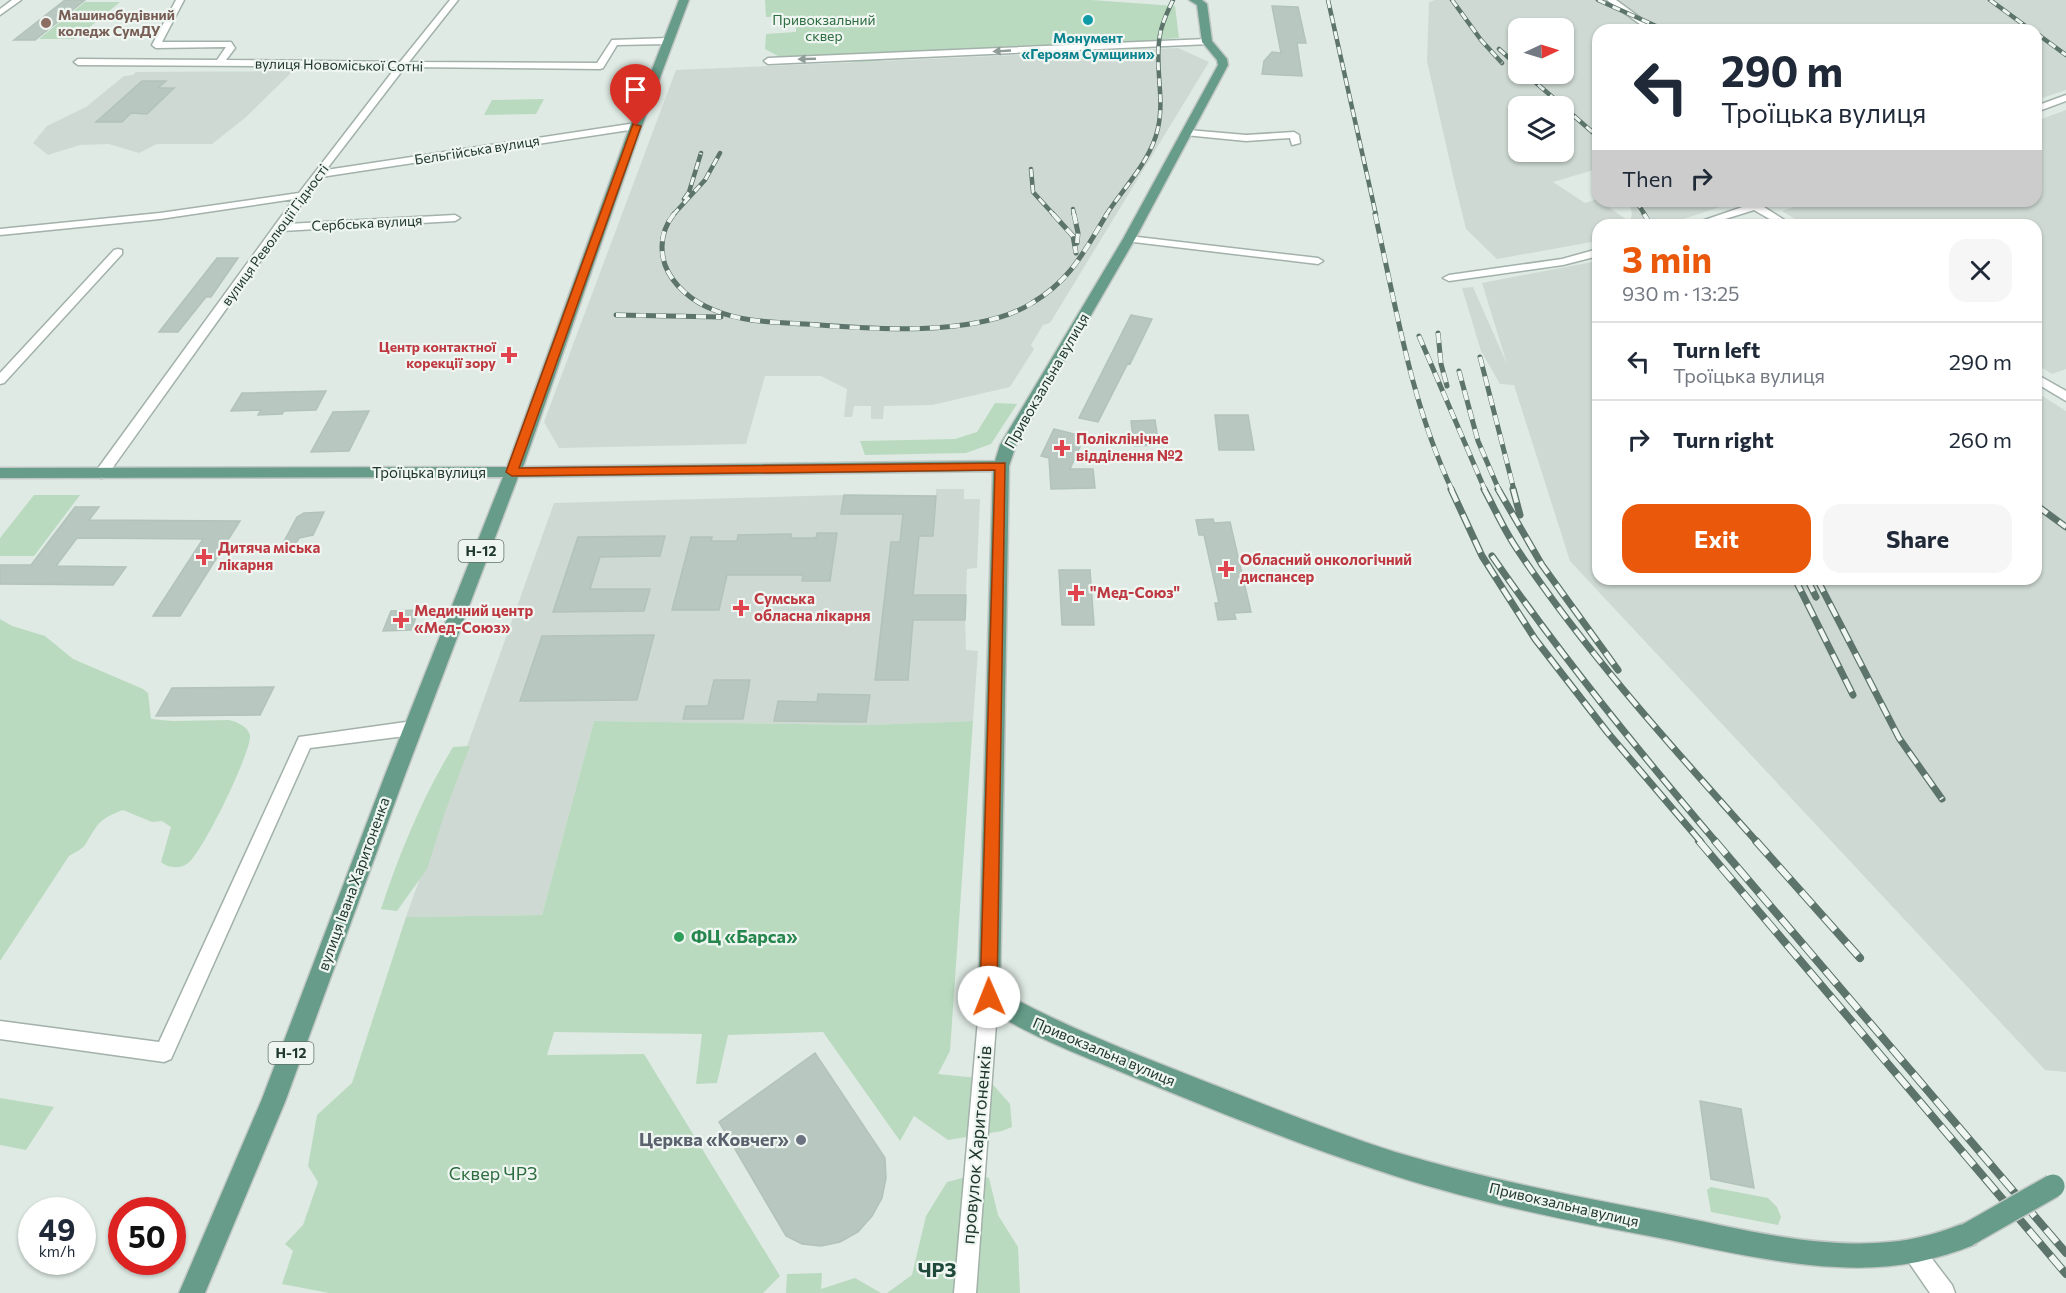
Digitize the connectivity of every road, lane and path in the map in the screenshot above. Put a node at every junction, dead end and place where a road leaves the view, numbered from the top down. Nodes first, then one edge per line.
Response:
1 (17, 0) edge
2 (180, 0) edge
3 (454, 0) edge
4 (684, 0) edge
5 (1194, 0) edge
6 (1611, 0) edge
7 (0, 13) edge
8 (1645, 24) edge
9 (668, 41) junction
10 (1207, 42) junction
11 (768, 61) dead end
12 (78, 62) dead end
13 (219, 64) junction
14 (403, 66) junction
15 (2066, 98) edge
16 (2042, 107) edge
17 (636, 126) junction
18 (1188, 133) junction
19 (1296, 143) dead end
20 (318, 174) junction
21 (303, 195) junction
22 (1757, 207) joint
23 (455, 218) dead end
24 (1716, 219) edge
25 (1777, 219) edge
26 (280, 228) junction
27 (0, 232) edge
28 (1129, 239) junction
29 (118, 252) dead end
30 (1592, 254) edge
31 (1318, 261) dead end
32 (1449, 278) dead end
33 (0, 380) edge
34 (2042, 382) edge
35 (2066, 397) edge
36 (1001, 466) junction
37 (512, 472) junction
38 (0, 473) edge
39 (101, 474) junction
40 (412, 728) junction
41 (989, 997) junction
42 (0, 1030) edge
43 (2060, 1182) edge
44 (1912, 1251) junction
45 (192, 1293) edge
46 (965, 1293) edge
47 (1944, 1293) edge

1 - 7 street
2 - 13 street
3 - 14 street, вулиця Революції Гідності
4 - 9 main road, вулиця Івана Харитоненка
5 - 10 main road
6 - 8 street
9 - 14 street, вулиця Новоміської Сотні
9 - 17 main road, вулиця Івана Харитоненка
10 -> 11 street
10 - 18 main road, Привокзальна вулиця
12 - 13 street, вулиця Новоміської Сотні
13 - 14 street, вулиця Новоміської Сотні
14 - 20 street, вулиця Революції Гідності
15 - 16 street
17 - 20 street, Бельгійська вулиця
17 - 37 main road, вулиця Івана Харитоненка
18 - 19 street
18 - 28 main road, Привокзальна вулиця
20 - 21 street, вулиця Революції Гідності
21 - 26 street, вулиця Революції Гідності
21 - 27 street
22 - 24 street
22 - 25 street
23 - 26 street, Сербська вулиця
26 - 39 street, вулиця Революції Гідності
28 - 31 street
28 - 36 main road, Привокзальна вулиця
29 - 33 street
30 - 32 street
34 - 35 street
36 - 37 main road, Троїцька вулиця
36 - 41 main road, Привокзальна вулиця
37 - 39 main road, Троїцька вулиця
37 - 40 main road, вулиця Івана Харитоненка / Н-12
38 - 39 main road, Троїцька вулиця
40 - 42 street
40 - 45 main road, вулиця Івана Харитоненка / Н-12
41 - 44 main road, Привокзальна вулиця
41 - 46 street, провулок Харитоненків
43 - 44 main road, Привокзальна вулиця, bridge
44 - 47 street

